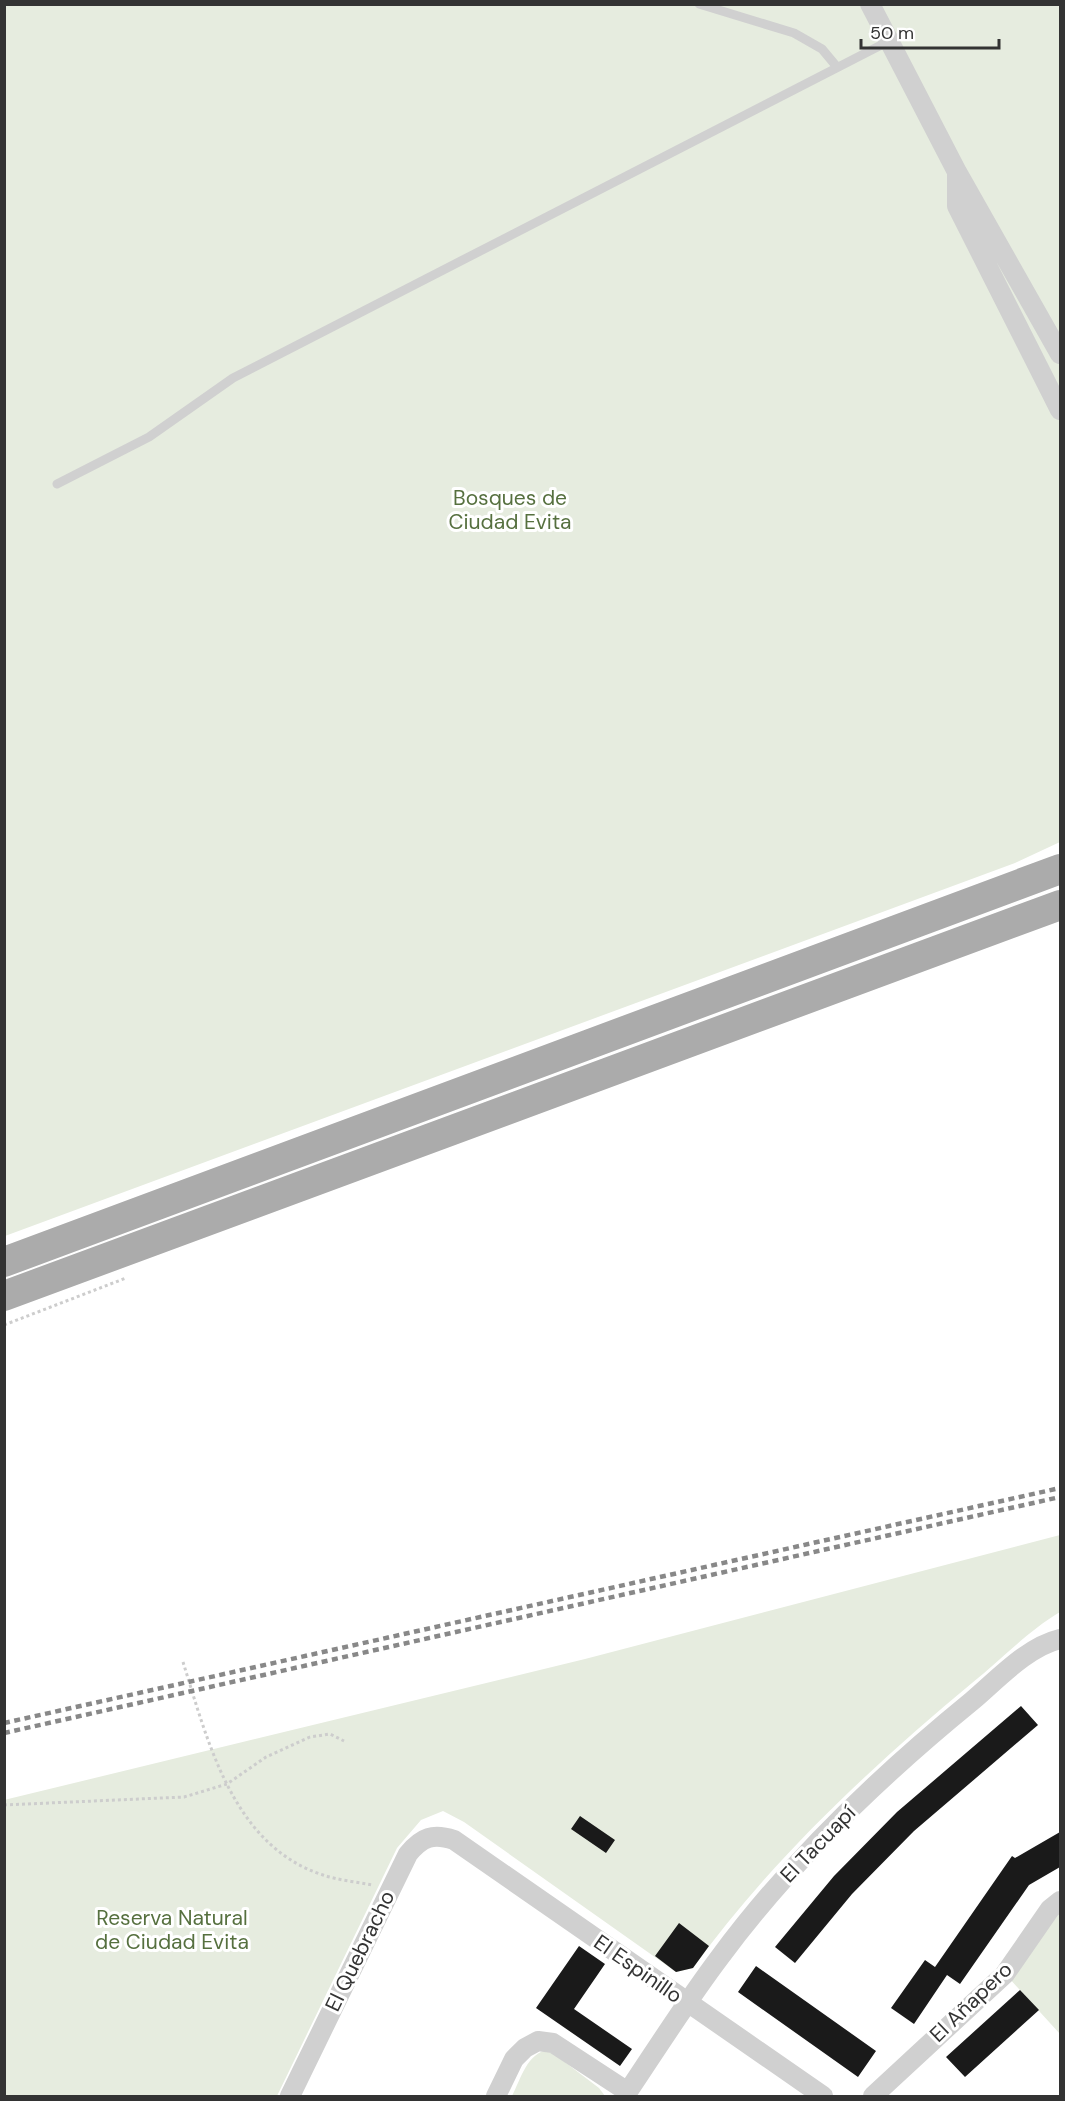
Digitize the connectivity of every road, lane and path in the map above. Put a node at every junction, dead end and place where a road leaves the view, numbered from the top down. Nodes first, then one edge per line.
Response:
1 (699, 4) edge
2 (870, 4) edge
3 (889, 41) junction
4 (837, 67) junction
5 (957, 172) junction
6 (1060, 354) edge
7 (1060, 410) edge
8 (57, 484) dead end
9 (1060, 869) edge
10 (1060, 905) edge
11 (4, 1262) edge
12 (4, 1296) edge
13 (1060, 1639) edge
14 (183, 1662) dead end
15 (344, 1741) dead end
16 (227, 1784) junction
17 (4, 1805) edge
18 (454, 1840) joint
19 (379, 1887) dead end
20 (1060, 1901) edge
21 (688, 2003) junction
22 (626, 2094) edge
23 (290, 2097) edge
24 (496, 2097) edge
25 (823, 2097) edge
26 (873, 2097) edge

1 - 4 lane
2 - 3 street
3 - 4 lane
3 - 5 street
4 - 8 lane
5 - 6 street
5 - 7 street
9 - 11 main road
10 - 12 main road
13 - 21 street, El Tacuapí
14 - 16 path
15 - 16 path
16 - 17 path
16 - 19 path
18 - 21 street, El Espinillo
18 - 23 street, El Quebracho
20 - 26 street, El Añapero
21 - 22 street, El Tacuapí
21 - 25 street, El Espinillo
22 - 24 street

